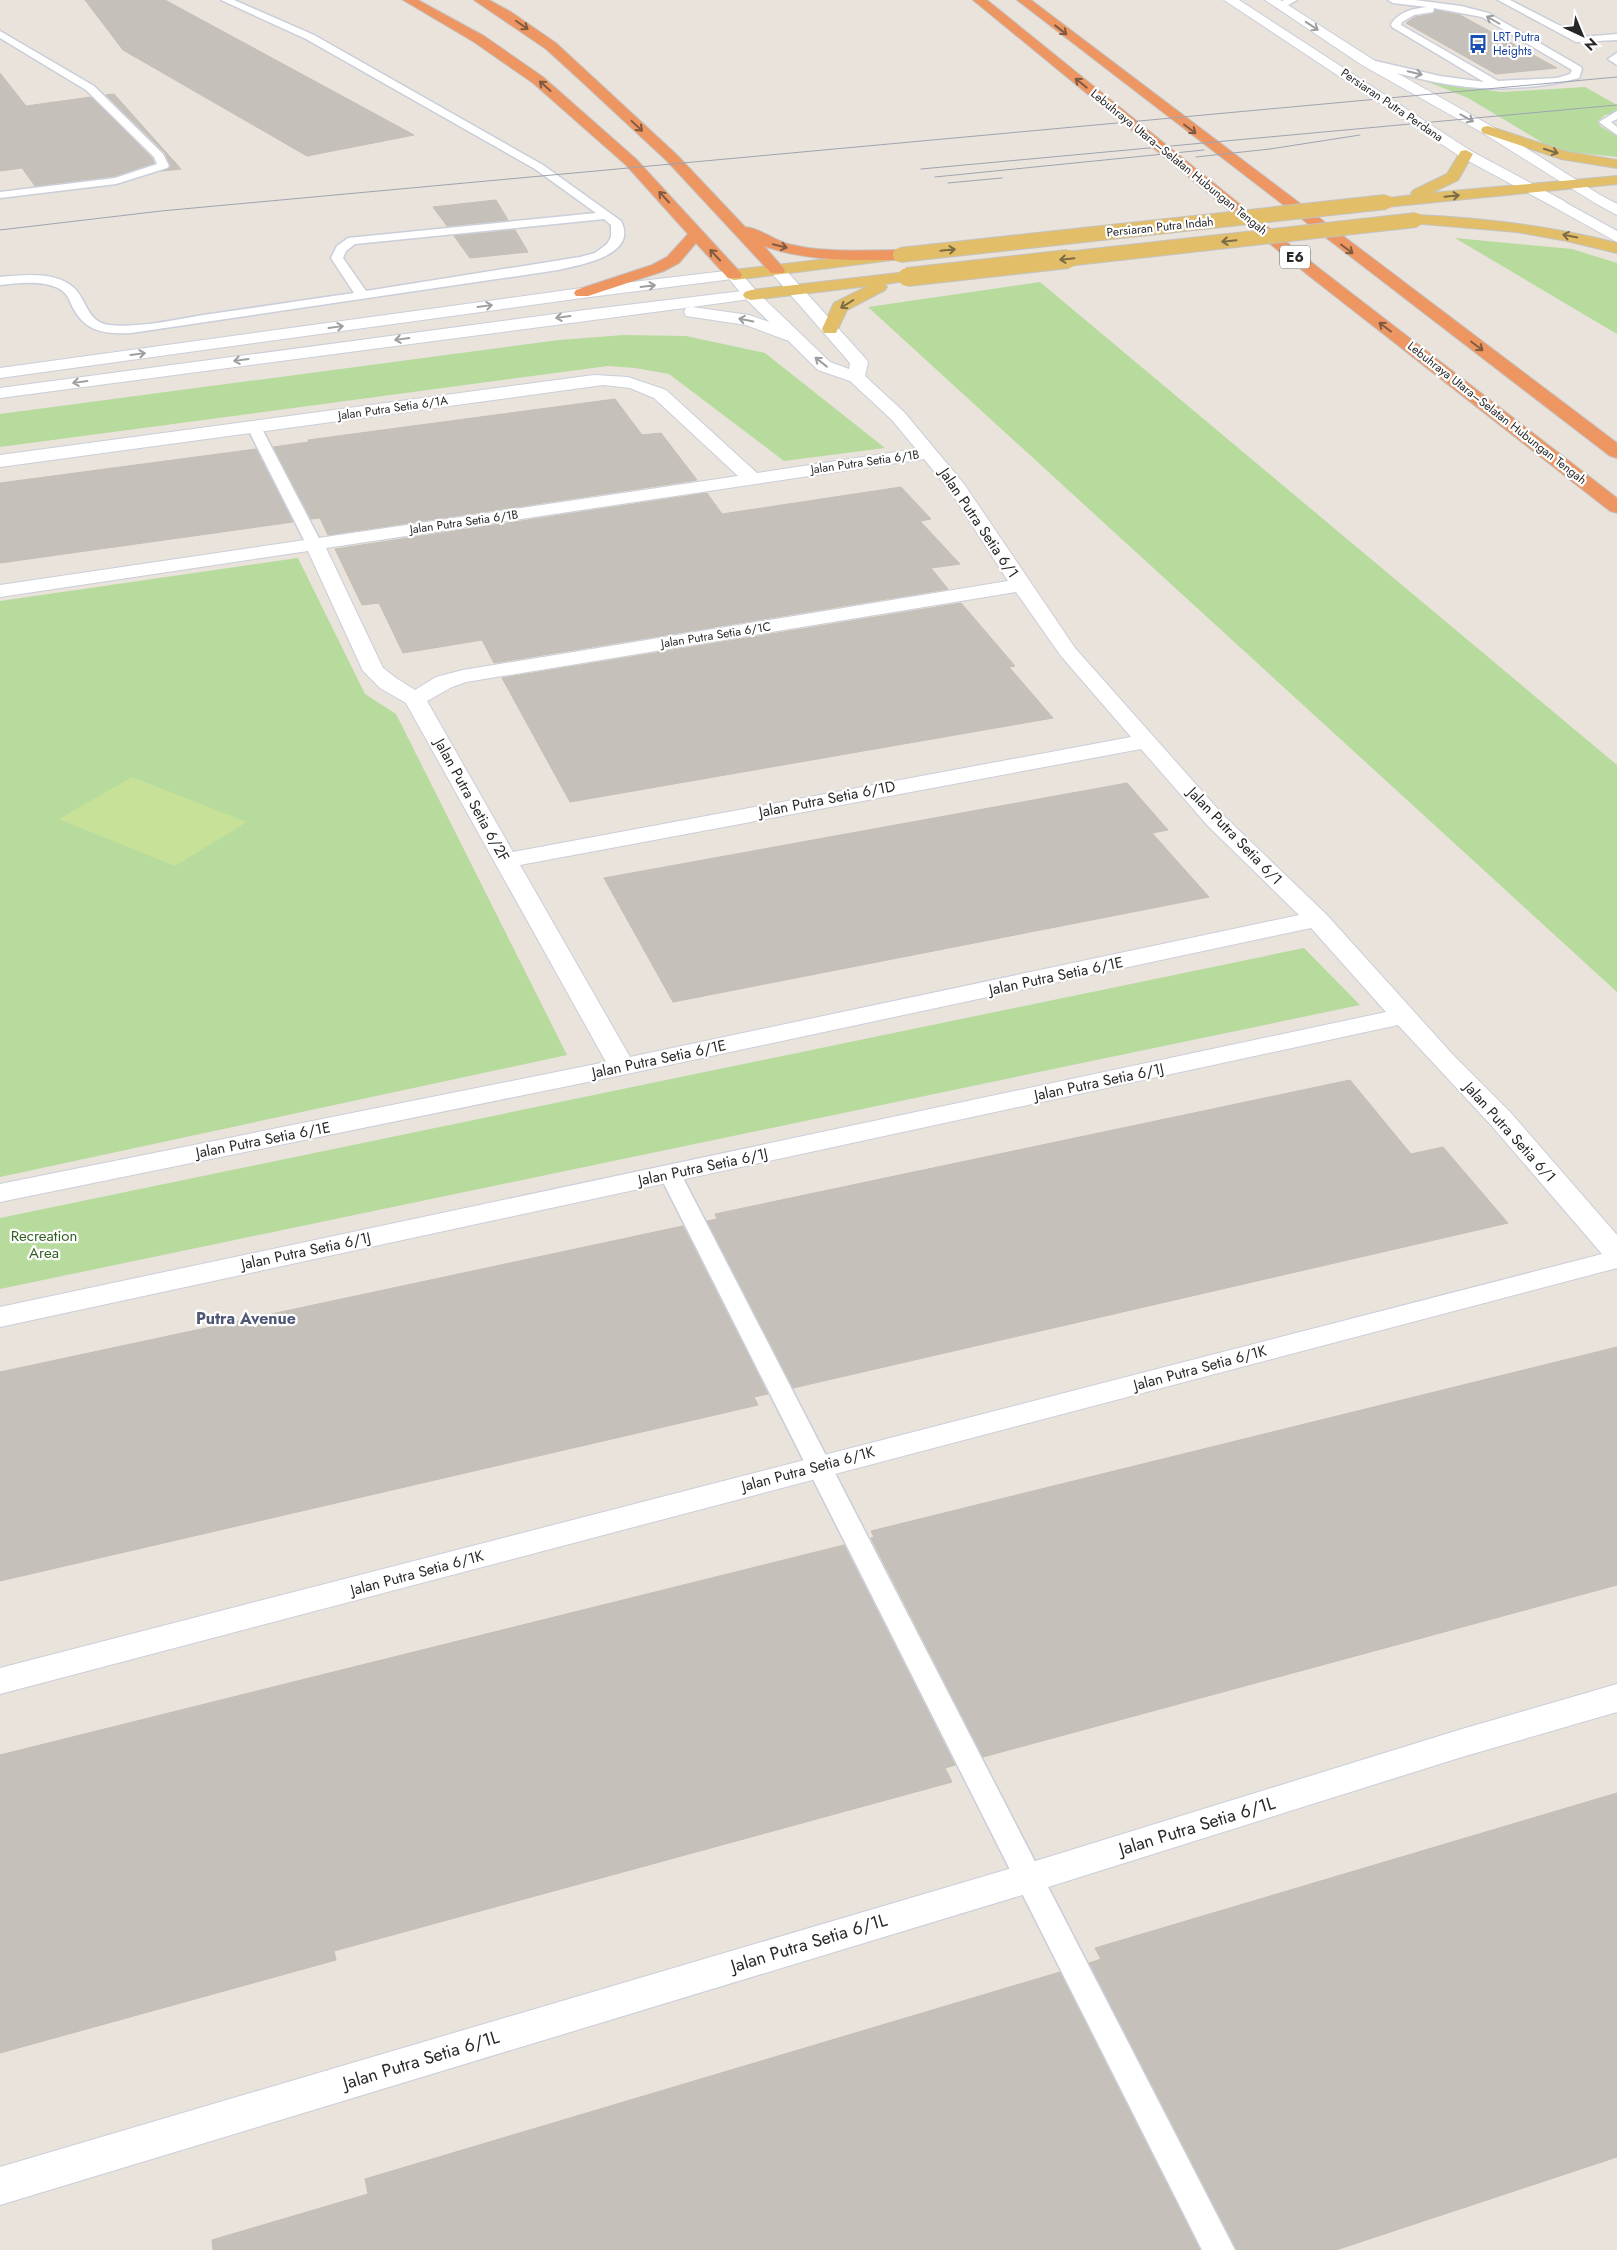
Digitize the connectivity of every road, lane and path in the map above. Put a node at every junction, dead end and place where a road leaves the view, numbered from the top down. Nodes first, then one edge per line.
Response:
1 (226, 0) edge
2 (409, 0) edge
3 (480, 0) edge
4 (979, 0) edge
5 (1023, 0) edge
6 (1230, 0) edge
7 (1393, 0) edge
8 (1503, 0) edge
9 (1281, 2) edge
10 (1461, 9) junction
11 (0, 34) edge
12 (1617, 37) edge
13 (1617, 56) edge
14 (1367, 62) junction
15 (1617, 62) edge
16 (1496, 84) junction
17 (1617, 114) edge
18 (1488, 130) junction
19 (1617, 132) edge
20 (1466, 154) junction
21 (1617, 164) edge
22 (1617, 180) edge
23 (1575, 184) junction
24 (1529, 188) junction
25 (0, 195) edge
26 (1617, 198) edge
27 (1600, 200) junction
28 (1386, 202) junction
29 (1558, 204) junction
30 (1530, 208) dead end
31 (1617, 210) edge
32 (1502, 211) dead end
33 (607, 215) junction
34 (1416, 220) junction
35 (736, 225) junction
36 (696, 234) junction
37 (1617, 237) edge
38 (1617, 248) edge
39 (900, 255) junction
40 (777, 270) junction
41 (734, 276) junction
42 (907, 277) junction
43 (0, 281) edge
44 (795, 290) junction
45 (582, 293) junction
46 (362, 295) junction
47 (751, 295) junction
48 (585, 314) junction
49 (830, 329) junction
50 (792, 336) junction
51 (3, 364) edge
52 (856, 377) junction
53 (0, 387) edge
54 (20, 390) junction
55 (0, 393) edge
56 (254, 427) junction
57 (1617, 452) edge
58 (929, 453) junction
59 (0, 461) edge
60 (752, 478) junction
61 (1617, 507) edge
62 (314, 544) junction
63 (1021, 585) junction
64 (0, 591) edge
65 (415, 699) junction
66 (1147, 741) junction
67 (506, 860) junction
68 (1317, 919) junction
69 (1405, 1016) junction
70 (622, 1067) junction
71 (670, 1174) junction
72 (0, 1193) edge
73 (1617, 1253) edge
74 (1617, 1259) edge
75 (0, 1317) edge
76 (819, 1466) junction
77 (0, 1681) edge
78 (1617, 1698) edge
79 (1029, 1878) junction
80 (0, 2186) edge
81 (1219, 2250) edge

1 - 33 lane
36 -> 2 highway
3 -> 35 highway
61 -> 4 highway, Lebuhraya Utara–Selatan Hubungan Tengah / E6
5 -> 57 highway, E6
6 - 20 street, Persiaran Putra Perdana
7 - 10 lane
8 - 12 lane
9 -> 14 street, Persiaran Putra Perdana
10 - 16 lane
16 -> 10 lane
11 - 25 lane
13 - 15 lane
14 -> 16 lane
14 -> 18 street, Persiaran Putra Perdana
17 - 19 lane
18 -> 21 main road
18 - 23 street, Persiaran Putra Perdana
20 - 24 street, Persiaran Putra Perdana
20 - 28 main road
22 - 23 main road, Persiaran Putra Indah
23 - 24 main road, Persiaran Putra Indah
23 - 27 street, Persiaran Putra Perdana
28 -> 24 main road, Persiaran Putra Indah
24 - 29 street, Persiaran Putra Perdana
26 - 27 main road
27 - 29 main road
27 - 31 street, Persiaran Putra Perdana
39 -> 28 main road, Persiaran Putra Indah, bridge
29 - 30 main road
29 - 37 street, Persiaran Putra Perdana
32 - 34 main road, Persiaran Putra Indah
33 - 46 lane
33 - 46 lane
38 -> 34 main road
34 -> 42 main road, Persiaran Putra Indah, bridge
35 -> 39 highway
35 - 40 highway
41 -> 36 highway
36 - 45 highway
39 - 40 main road, Persiaran Putra Indah
40 - 41 main road, Persiaran Putra Indah
40 - 44 street
45 -> 41 street
41 - 47 street
42 - 44 main road, Persiaran Putra Indah
42 -> 49 main road
43 - 46 lane
44 - 47 main road, Persiaran Putra Indah
44 - 49 street
51 -> 45 street
47 - 48 street
47 - 50 street
50 -> 48 street
48 -> 54 street
49 - 52 street
52 -> 50 street
52 - 58 street, Jalan Putra Setia 6/1
53 - 54 street
54 - 55 street
56 - 59 street, Jalan Putra Setia 6/1A
56 - 60 street, Jalan Putra Setia 6/1A
56 - 62 lane
58 - 60 street, Jalan Putra Setia 6/1B
58 - 63 street, Jalan Putra Setia 6/1
60 - 62 street, Jalan Putra Setia 6/1B
62 - 64 street, Jalan Putra Setia 6/1B
62 - 65 street, Jalan Putra Setia 6/2F
63 - 65 street, Jalan Putra Setia 6/1C
63 - 66 street, Jalan Putra Setia 6/1
65 - 67 street, Jalan Putra Setia 6/2F
66 - 67 street, Jalan Putra Setia 6/1D
66 - 68 street, Jalan Putra Setia 6/1
67 - 70 street, Jalan Putra Setia 6/2F
68 - 69 street, Jalan Putra Setia 6/1
68 - 70 street, Jalan Putra Setia 6/1E
69 - 71 street, Jalan Putra Setia 6/1J
69 - 73 street, Jalan Putra Setia 6/1
70 - 72 street, Jalan Putra Setia 6/1E
71 - 75 street, Jalan Putra Setia 6/1J
71 - 76 lane
74 - 76 street, Jalan Putra Setia 6/1K
76 - 77 street, Jalan Putra Setia 6/1K
76 - 79 lane
78 - 79 street, Jalan Putra Setia 6/1L
79 - 80 street, Jalan Putra Setia 6/1L
79 - 81 lane

